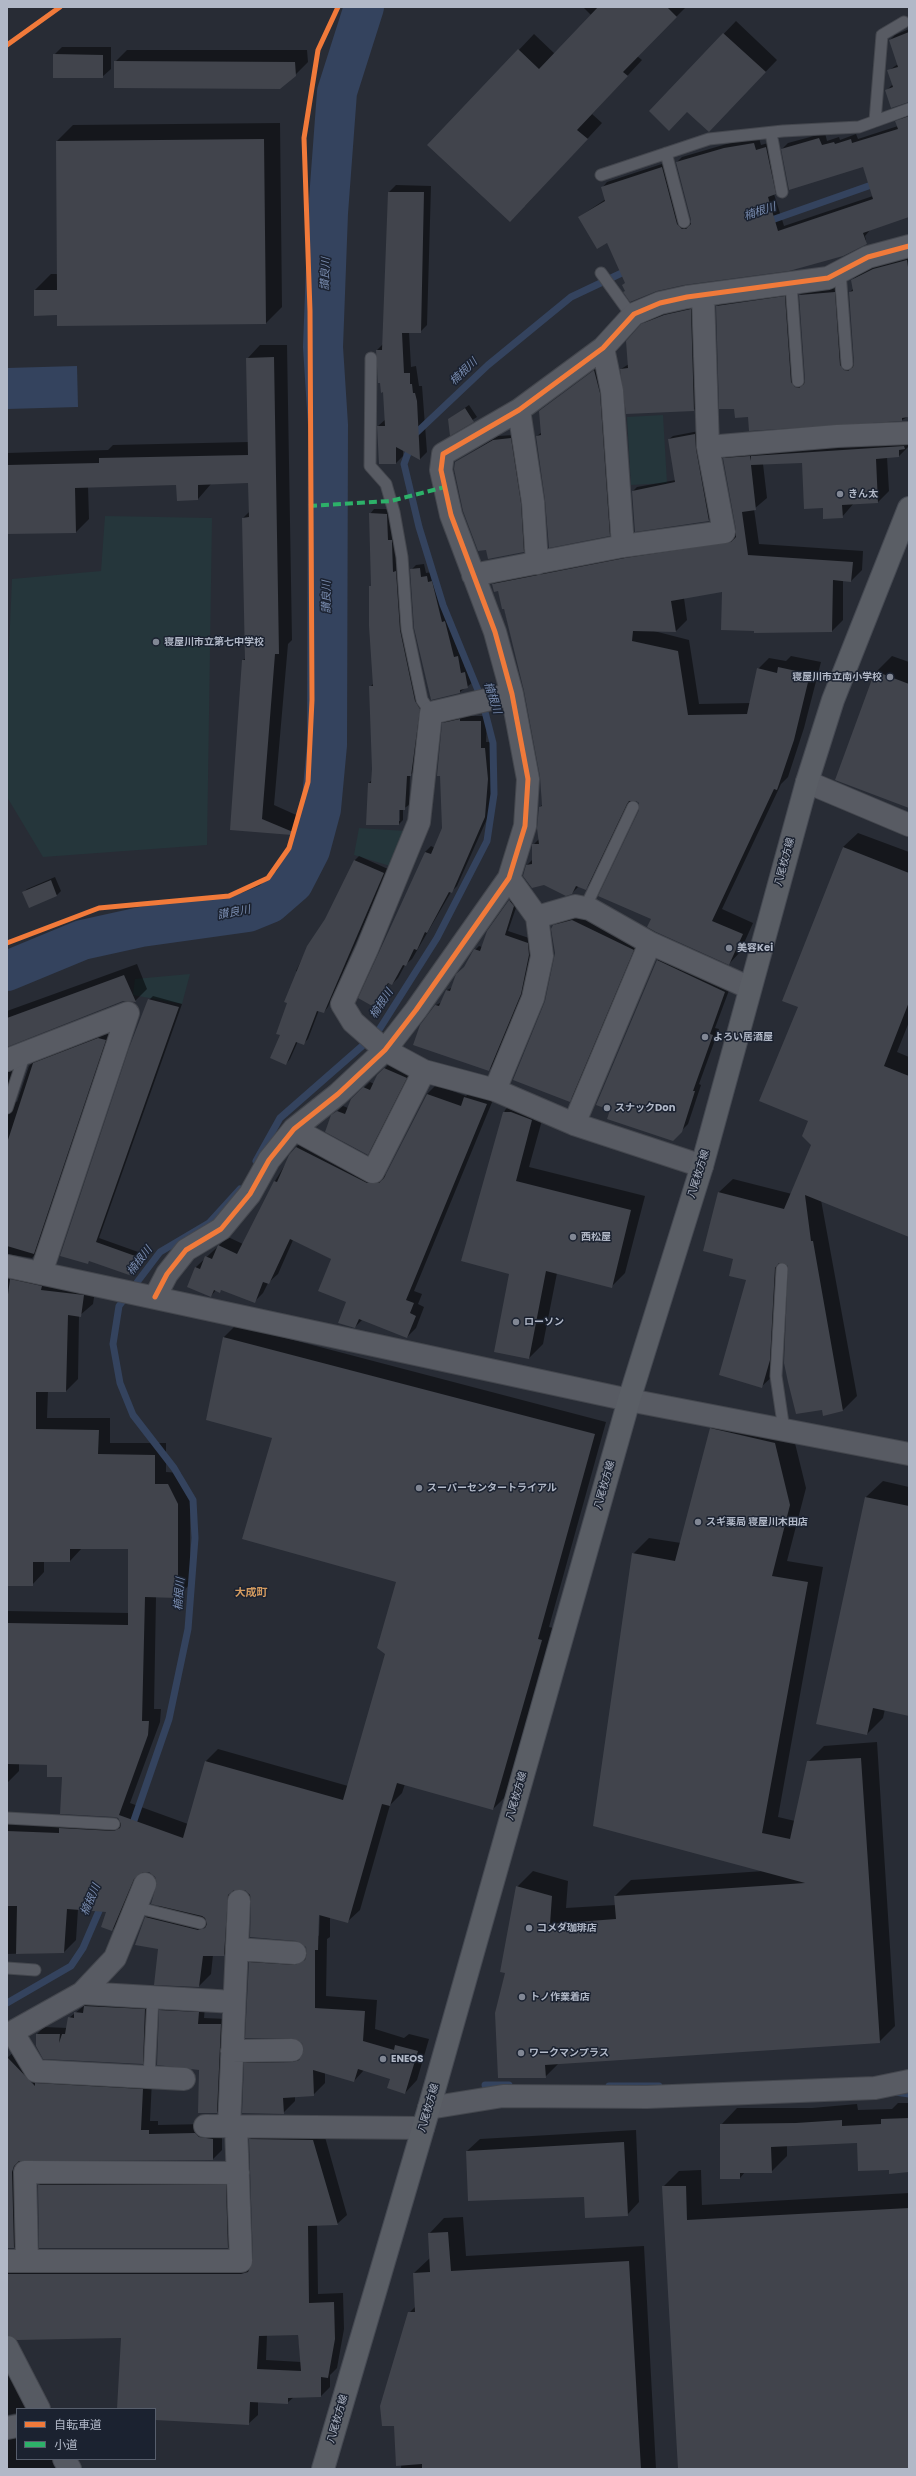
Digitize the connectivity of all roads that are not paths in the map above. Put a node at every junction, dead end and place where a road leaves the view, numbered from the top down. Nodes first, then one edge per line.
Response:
1 (904, 22) dead end
2 (909, 109) edge
3 (875, 121) junction
4 (771, 133) junction
5 (666, 153) junction
6 (601, 174) dead end
7 (782, 192) dead end
8 (684, 222) dead end
9 (909, 246) edge
10 (840, 272) junction
11 (602, 273) dead end
12 (791, 284) junction
13 (703, 295) junction
14 (627, 309) junction
15 (603, 348) junction
16 (372, 358) dead end
17 (847, 364) dead end
18 (798, 381) dead end
19 (519, 410) junction
20 (909, 433) edge
21 (708, 446) junction
22 (909, 508) edge
23 (623, 546) junction
24 (537, 563) junction
25 (474, 575) junction
26 (504, 696) junction
27 (432, 713) junction
28 (807, 782) junction
29 (632, 807) dead end
30 (909, 825) edge
31 (509, 878) junction
32 (585, 908) junction
33 (537, 917) junction
34 (650, 943) junction
35 (750, 988) junction
36 (382, 1047) junction
37 (16, 1056) edge
38 (424, 1071) junction
39 (496, 1090) junction
40 (7, 1108) edge
41 (574, 1124) junction
42 (294, 1129) junction
43 (702, 1166) junction
44 (7, 1266) edge
45 (782, 1269) dead end
46 (41, 1273) junction
47 (150, 1296) junction
48 (629, 1400) junction
49 (784, 1430) junction
50 (909, 1454) edge
51 (7, 1818) edge
52 (114, 1824) dead end
53 (145, 1884) dead end
54 (239, 1901) dead end
55 (135, 1907) junction
56 (200, 1923) dead end
57 (237, 1949) junction
58 (295, 1953) dead end
59 (7, 1968) edge
60 (36, 1970) dead end
61 (82, 1993) junction
62 (153, 1997) junction
63 (234, 2002) junction
64 (10, 2034) edge
65 (292, 2050) dead end
66 (232, 2051) junction
67 (149, 2077) junction
68 (184, 2079) dead end
69 (909, 2081) edge
70 (426, 2118) junction
71 (205, 2126) dead end
72 (232, 2127) junction
73 (238, 2173) junction
74 (17, 2261) edge
75 (8, 2351) edge
76 (38, 2408) edge
77 (65, 2460) edge
78 (70, 2469) edge
79 (323, 2469) edge

1 - 3 lane
2 - 3 lane
3 - 4 lane
4 - 5 lane
4 - 7 lane
5 - 6 lane
5 - 8 lane
9 - 10 street
10 - 12 street
10 - 17 lane
11 - 14 lane
12 - 13 street
12 - 18 lane
13 - 14 street
13 - 21 street
14 - 15 street
15 - 19 street
15 - 23 street
16 - 27 lane
19 - 24 street
19 - 25 street
20 - 21 street
21 - 23 street
22 - 28 main road, 八尾枚方線
23 - 24 street
24 - 25 street
25 - 26 street
26 - 27 street
26 - 31 street
27 - 36 street
28 - 30 street
28 - 35 main road, 八尾枚方線
29 - 32 lane
31 - 33 street
31 - 36 street
32 - 33 street
32 - 34 street
33 - 39 street
34 - 35 street
34 - 41 street
35 - 43 main road, 八尾枚方線
36 - 38 street
36 - 42 street
37 - 40 lane
37 - 46 street
38 - 39 street
38 - 42 street
39 - 41 street
41 - 43 street
42 - 47 street
43 - 48 main road, 八尾枚方線
44 - 46 street
45 - 49 lane
46 - 47 street
47 - 48 street
48 - 49 street
48 - 70 main road, 八尾枚方線
49 - 50 street
51 - 52 lane
53 - 55 street
54 - 57 street
55 - 56 lane
55 - 61 street
57 - 58 street
57 - 63 street
59 - 60 lane
61 - 62 street
61 - 64 street
62 - 63 street
62 - 67 lane
63 - 66 street
64 - 67 street
65 - 66 street
66 - 72 street
67 - 68 street
69 - 70 street
70 - 72 street
70 - 79 main road, 八尾枚方線
71 - 72 street
72 - 73 street
73 - 74 street
73 - 74 street
75 - 76 street
77 - 78 street

